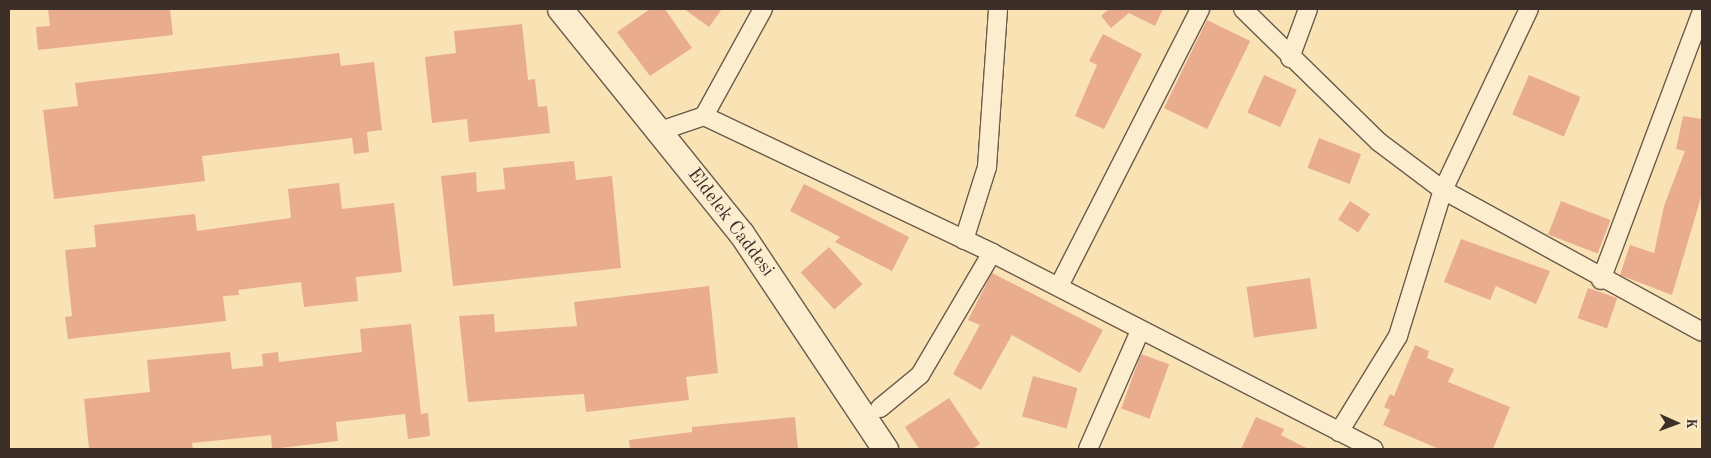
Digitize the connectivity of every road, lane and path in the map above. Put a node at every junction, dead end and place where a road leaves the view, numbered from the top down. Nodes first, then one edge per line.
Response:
1 (560, 9) edge
2 (763, 9) edge
3 (998, 9) edge
4 (1200, 9) edge
5 (1243, 9) edge
6 (1308, 9) edge
7 (1530, 9) edge
8 (1702, 11) edge
9 (1290, 58) junction
10 (704, 116) junction
11 (660, 132) junction
12 (1443, 190) junction
13 (964, 240) junction
14 (992, 253) junction
15 (1601, 280) junction
16 (1059, 286) junction
17 (1140, 332) junction
18 (1702, 332) edge
19 (880, 408) dead end
20 (1339, 432) junction
21 (885, 449) edge
22 (1088, 449) edge
23 (1374, 449) edge

1 - 11 street, Eldelek Caddesi
2 - 10 street
3 - 13 street
4 - 16 street
5 - 9 street
6 - 9 street
7 - 12 street
8 - 15 street
9 - 12 street
10 - 11 street
10 - 13 street
11 - 21 street, Eldelek Caddesi
12 - 15 street
12 - 20 street
13 - 14 street
14 - 16 street
14 - 19 street
15 - 18 street
16 - 17 street
17 - 20 street
17 - 22 street
20 - 23 street

